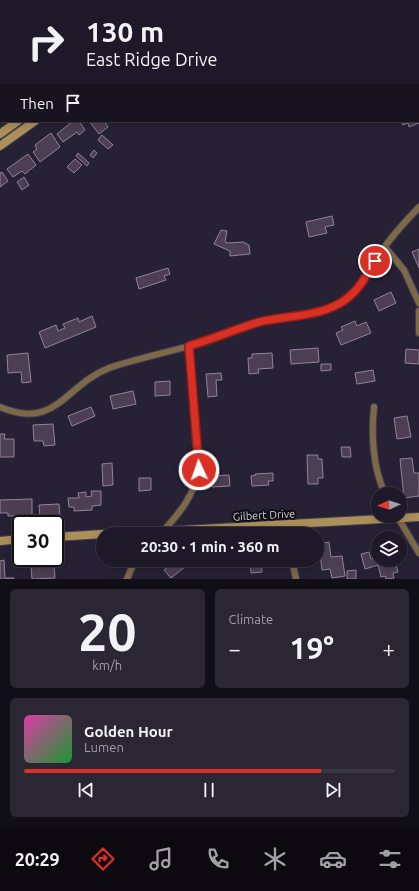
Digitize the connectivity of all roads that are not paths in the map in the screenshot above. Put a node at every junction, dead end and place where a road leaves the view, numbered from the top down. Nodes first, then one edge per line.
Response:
1 (17, 122) edge
2 (19, 122) edge
3 (34, 122) edge
4 (24, 129) junction
5 (0, 134) edge
6 (0, 146) edge
7 (419, 206) edge
8 (385, 247) junction
9 (419, 302) edge
10 (419, 311) edge
11 (419, 333) edge
12 (189, 346) junction
13 (0, 407) edge
14 (374, 407) dead end
15 (382, 487) edge
16 (407, 517) edge
17 (419, 518) edge
18 (371, 519) edge
19 (401, 523) edge
20 (283, 525) joint
21 (167, 527) edge
22 (243, 527) edge
23 (96, 534) edge
24 (64, 536) edge
25 (12, 540) edge
26 (0, 541) edge
27 (419, 553) edge
28 (132, 567) edge
29 (293, 567) edge
30 (127, 579) edge
31 (296, 579) edge

1 - 5 street
2 - 4 street
3 - 4 street
4 - 6 street
7 - 8 street
8 - 9 street
8 - 12 street
10 - 11 street
12 - 13 street
12 - 21 street
14 - 15 street
16 - 17 street, Gilbert Drive
18 - 20 street, Gilbert Drive
19 - 27 street
20 - 22 street, Gilbert Drive
23 - 24 street
25 - 26 street
28 - 30 street
29 - 31 street

